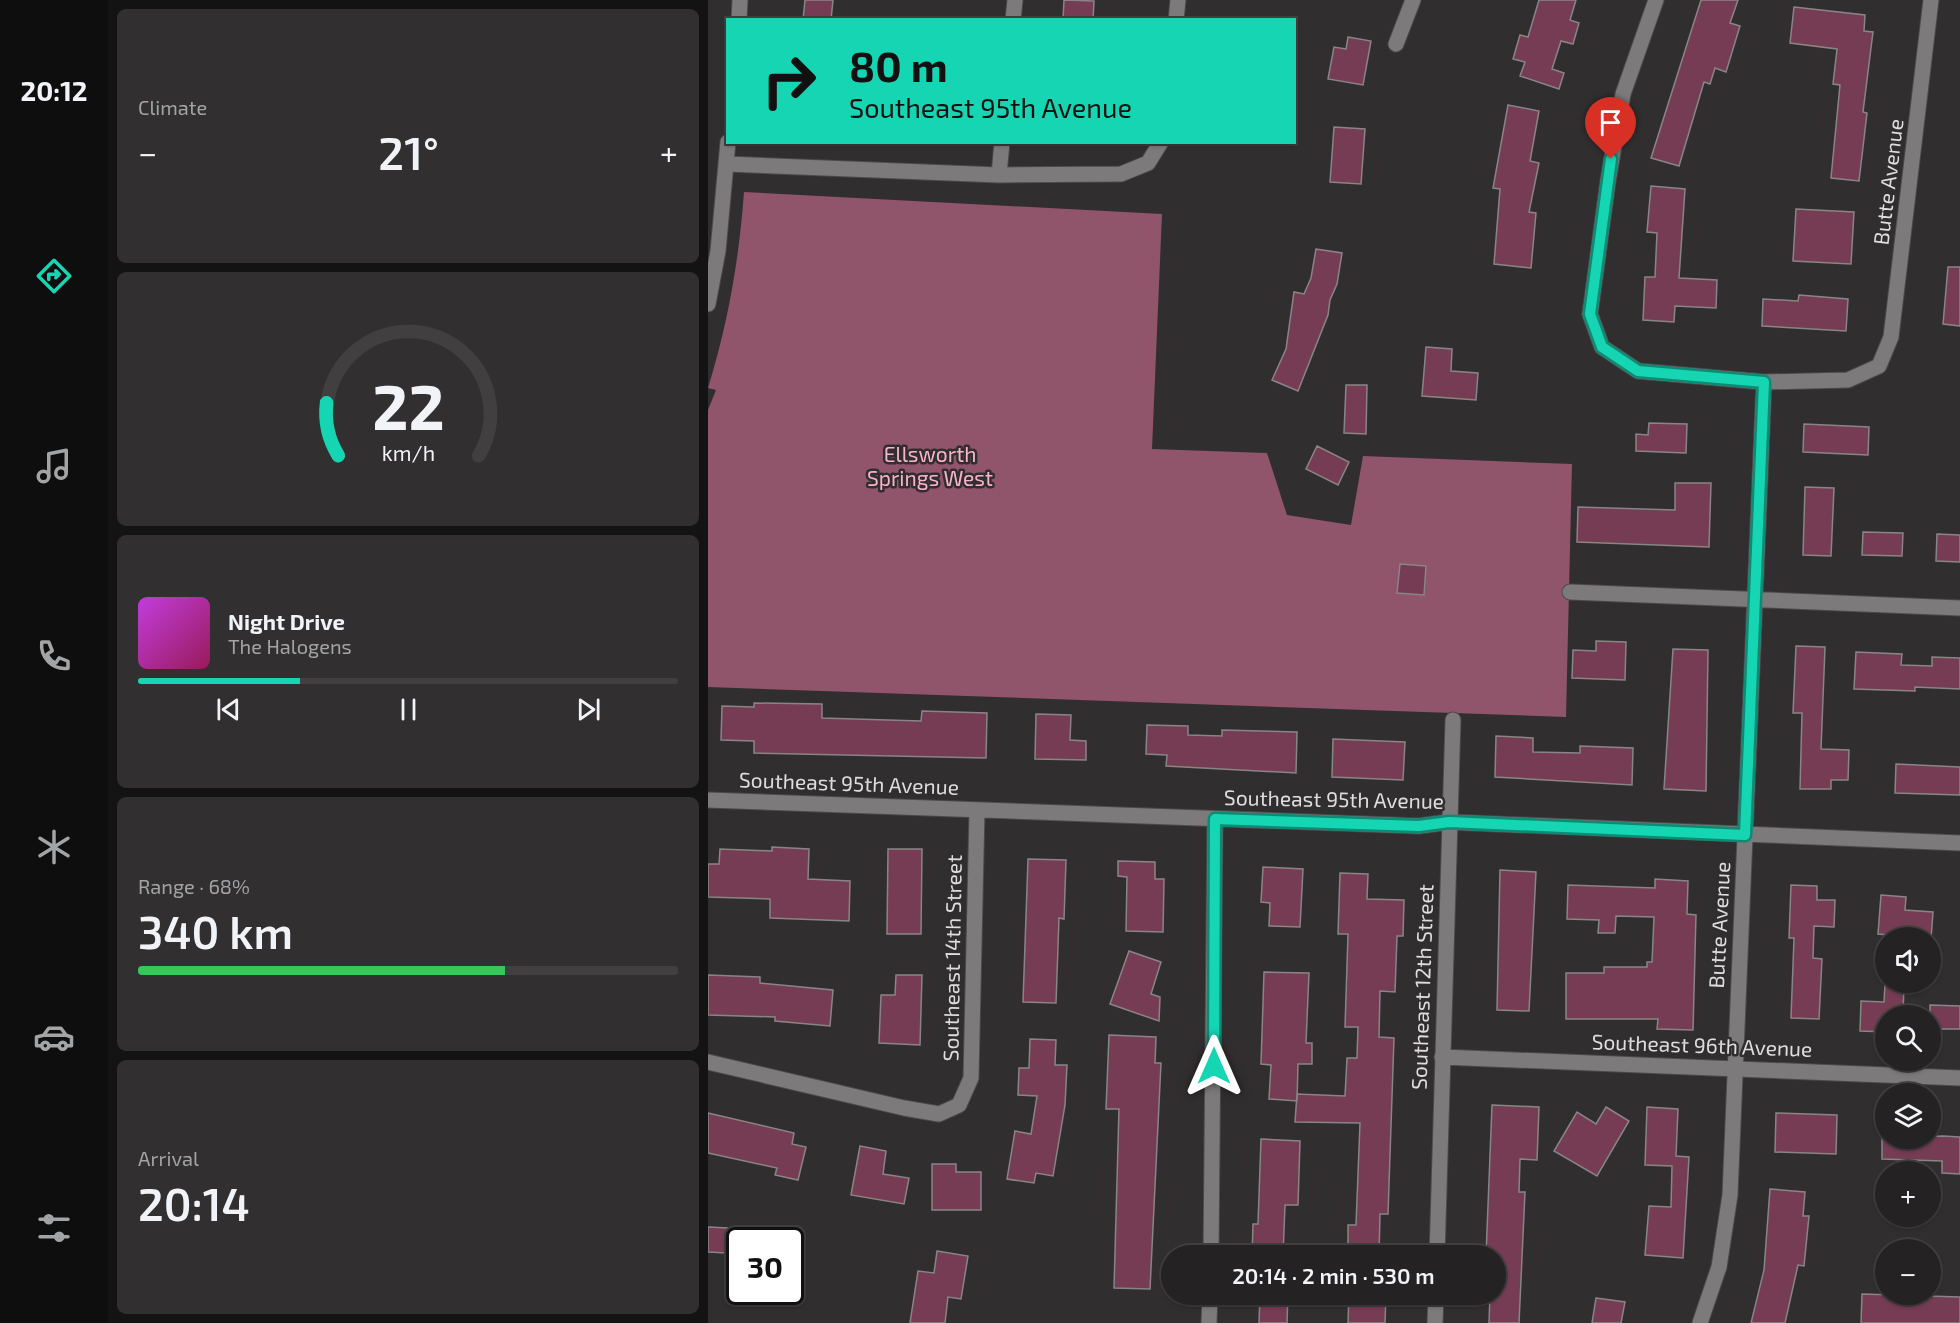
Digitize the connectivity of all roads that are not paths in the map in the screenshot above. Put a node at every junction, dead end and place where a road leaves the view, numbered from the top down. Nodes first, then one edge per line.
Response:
1 (740, 0) edge
2 (1015, 0) edge
3 (1178, 0) edge
4 (1413, 0) edge
5 (1656, 0) edge
6 (1931, 0) edge
7 (739, 18) edge
8 (1013, 18) edge
9 (1176, 18) edge
10 (1396, 44) dead end
11 (728, 144) edge
12 (1002, 144) edge
13 (1160, 144) edge
14 (727, 164) junction
15 (999, 175) junction
16 (708, 304) edge
17 (1764, 382) junction
18 (1570, 592) dead end
19 (1755, 601) junction
20 (1960, 608) edge
21 (1453, 720) dead end
22 (708, 800) edge
23 (977, 810) junction
24 (1215, 819) junction
25 (1449, 822) junction
26 (1745, 835) junction
27 (1960, 843) edge
28 (1442, 1057) junction
29 (708, 1062) edge
30 (1735, 1069) junction
31 (1960, 1078) edge
32 (1210, 1245) edge
33 (1437, 1245) edge
34 (1210, 1305) edge
35 (1436, 1305) edge
36 (1209, 1323) edge
37 (1435, 1323) edge
38 (1700, 1323) edge

1 - 7 street
2 - 8 street
3 - 9 street
4 - 10 street
5 - 17 street
6 - 17 street, Butte Avenue
11 - 14 street
12 - 15 street
13 - 15 street
14 - 15 street
14 - 16 street
17 - 19 street, Butte Avenue
18 - 19 street
19 - 20 street
19 - 26 street, Butte Avenue
21 - 25 street, Southeast 12th Street
22 - 23 street, Southeast 95th Avenue
23 - 24 street, Southeast 95th Avenue
23 - 29 street, Southeast 14th Street
24 - 25 street, Southeast 95th Avenue
24 - 32 street
25 - 26 street, Southeast 95th Avenue
25 - 28 street, Southeast 12th Street
26 - 27 street, Southeast 95th Avenue
26 - 30 street, Butte Avenue
28 - 30 street, Southeast 96th Avenue
28 - 33 street, Southeast 12th Street
30 - 31 street, Southeast 96th Avenue
30 - 38 street, Butte Avenue
34 - 36 street
35 - 37 street

